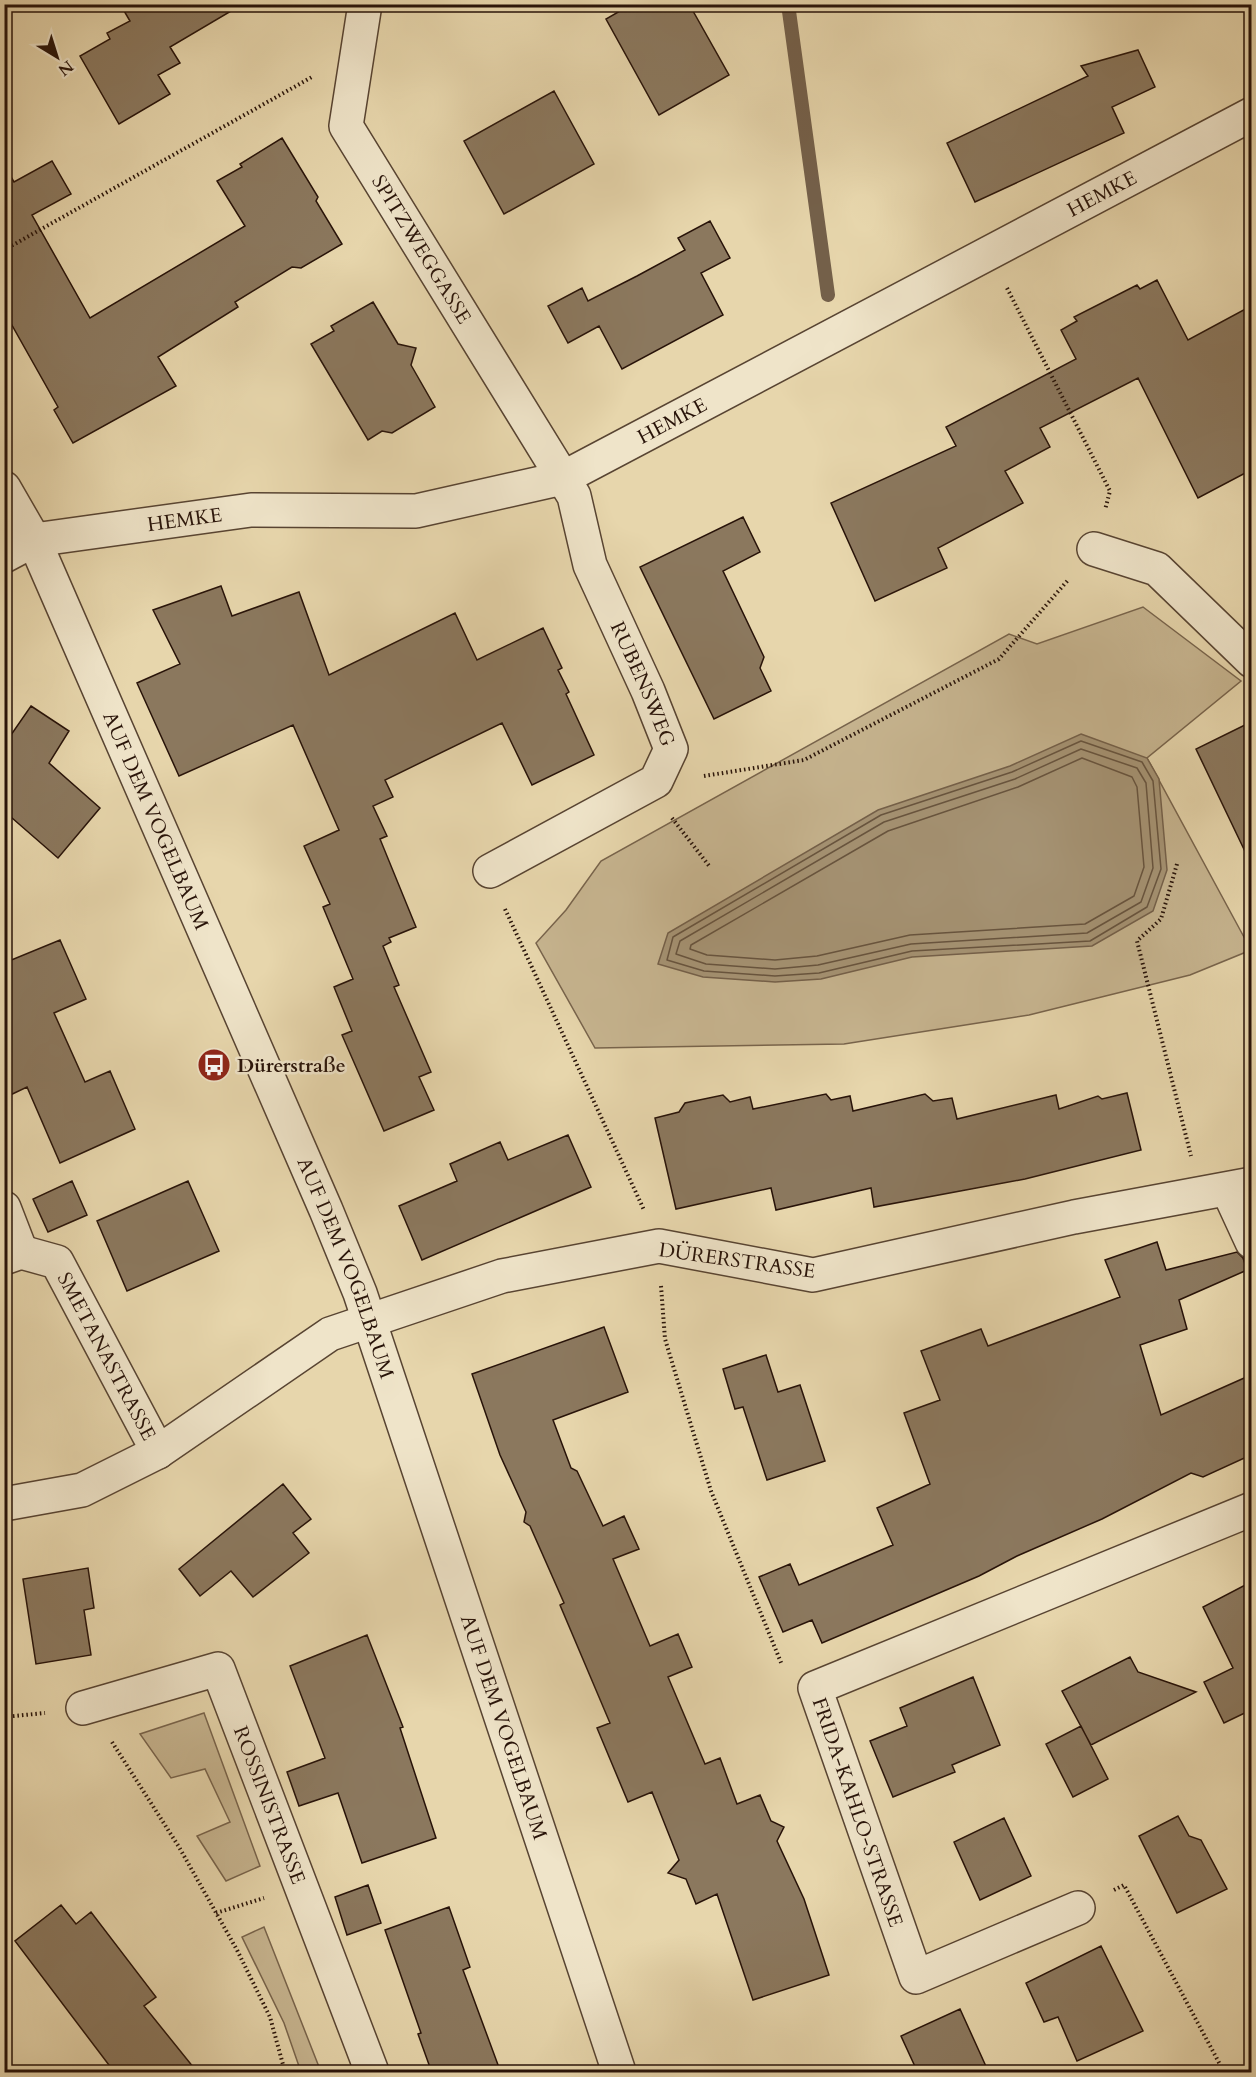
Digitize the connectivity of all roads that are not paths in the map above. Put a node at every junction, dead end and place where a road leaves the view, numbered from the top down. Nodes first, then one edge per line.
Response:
1 (365, 4) edge
2 (1251, 114) edge
3 (563, 478) junction
4 (4, 489) edge
5 (34, 540) junction
6 (1094, 549) road end
7 (4, 556) edge
8 (1251, 661) edge
9 (490, 871) road end
10 (1227, 1190) edge
11 (4, 1208) edge
12 (1251, 1242) edge
13 (13, 1255) edge
14 (368, 1322) junction
15 (158, 1452) junction
16 (4, 1504) edge
17 (1251, 1509) edge
18 (83, 1708) road end
19 (1078, 1908) road end
20 (372, 2073) edge
21 (619, 2073) edge

1 - 3 street, SPITZWEGGASSE
2 - 3 street, HEMKE
3 - 5 street, HEMKE
3 - 9 street, RUBENSWEG
4 - 5 street, AUF DEM VOGELBAUM
5 - 7 street
5 - 14 street, AUF DEM VOGELBAUM
6 - 8 street
10 - 12 street
10 - 14 street, DÜRERSTRASSE
11 - 13 street, SMETANASTRASSE
13 - 15 street, SMETANASTRASSE
14 - 15 street, SMETANASTRASSE
14 - 21 street, AUF DEM VOGELBAUM
15 - 16 street, SMETANASTRASSE
17 - 19 street, FRIDA-KAHLO-STRASSE
18 - 20 street, ROSSINISTRASSE

